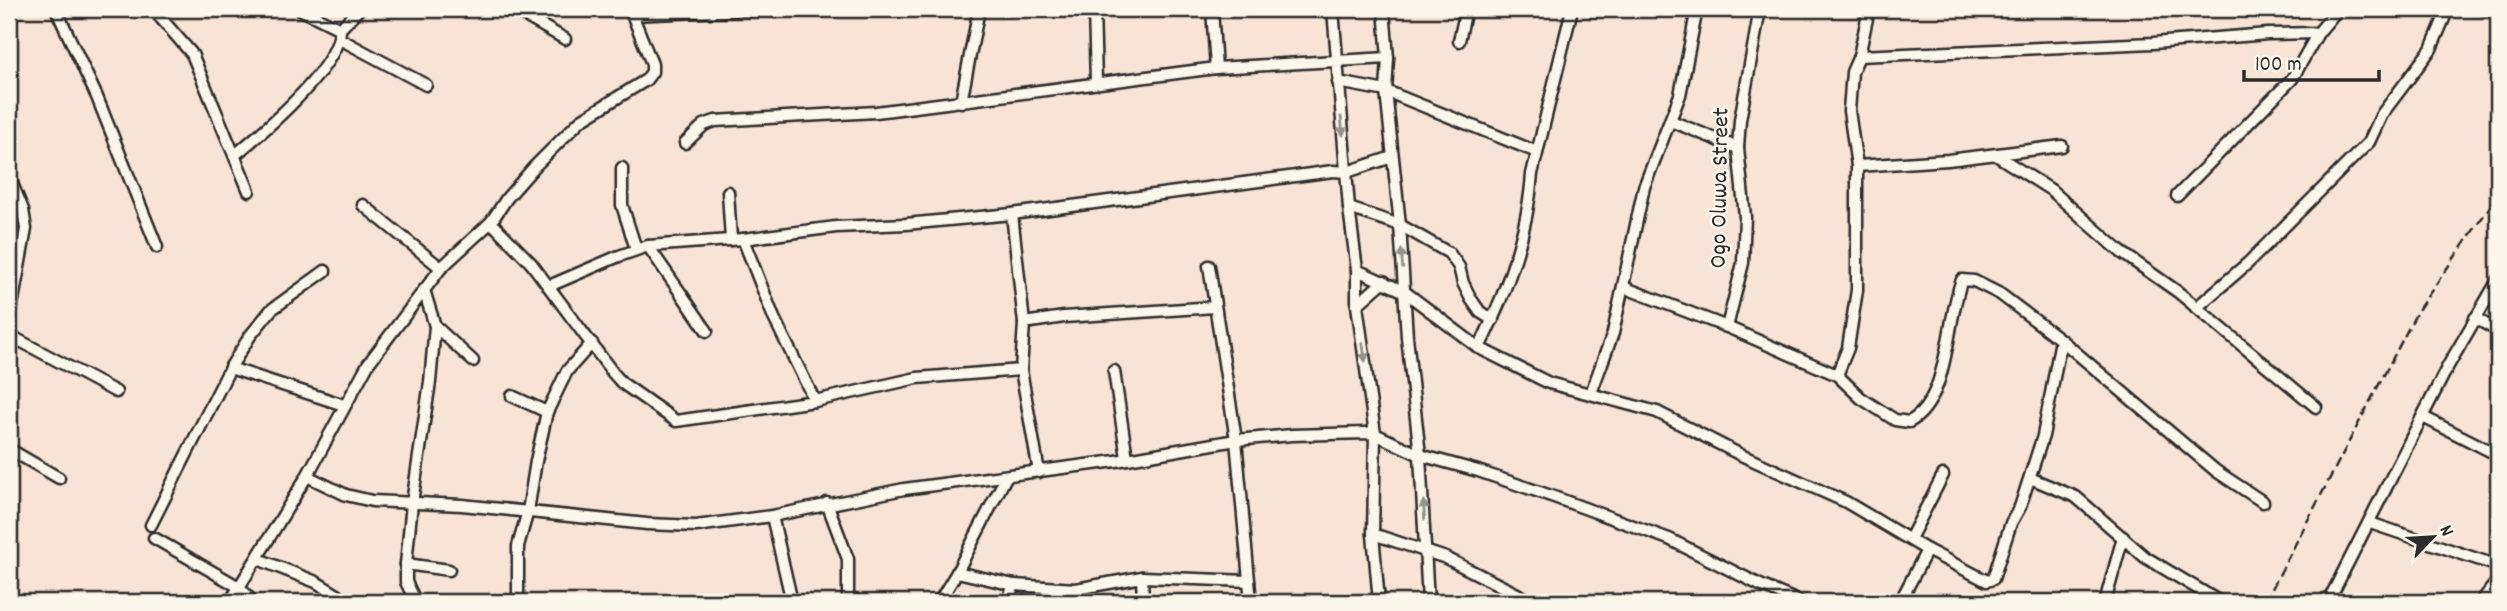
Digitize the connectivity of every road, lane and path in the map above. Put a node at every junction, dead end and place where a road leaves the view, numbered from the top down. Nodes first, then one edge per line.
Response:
1 (56, 9) edge
2 (153, 9) edge
3 (300, 9) edge
4 (359, 9) edge
5 (513, 9) edge
6 (768, 9) edge
7 (979, 9) edge
8 (1094, 9) edge
9 (1212, 9) edge
10 (1333, 9) edge
11 (1384, 9) edge
12 (1466, 9) edge
13 (1572, 9) edge
14 (1697, 9) edge
15 (1760, 9) edge
16 (1869, 9) edge
17 (2338, 9) edge
18 (2448, 9) edge
19 (2483, 9) edge
20 (744, 10) edge
21 (631, 12) edge
22 (2498, 13) edge
23 (2318, 33) junction
24 (340, 34) junction
25 (565, 39) dead end
26 (1459, 41) dead end
27 (1859, 55) junction
28 (1388, 58) junction
29 (1337, 62) junction
30 (1216, 68) junction
31 (1096, 82) junction
32 (1338, 82) junction
33 (426, 85) dead end
34 (1386, 91) junction
35 (961, 102) junction
36 (1671, 121) junction
37 (685, 143) dead end
38 (2062, 146) dead end
39 (1738, 148) junction
40 (1537, 152) junction
41 (235, 155) junction
42 (1996, 155) junction
43 (1392, 157) junction
44 (1857, 166) junction
45 (622, 168) dead end
46 (1347, 172) junction
47 (9, 176) edge
48 (249, 191) dead end
49 (728, 192) dead end
50 (2177, 196) dead end
51 (363, 205) dead end
52 (1349, 208) junction
53 (1012, 214) junction
54 (491, 222) junction
55 (1400, 225) junction
56 (743, 239) junction
57 (731, 240) junction
58 (648, 246) junction
59 (157, 247) dead end
60 (636, 249) junction
61 (1209, 266) dead end
62 (441, 268) junction
63 (1357, 270) junction
64 (326, 271) dead end
65 (2498, 280) edge
66 (1384, 281) junction
67 (549, 286) junction
68 (1623, 287) junction
69 (424, 290) junction
70 (1405, 292) junction
71 (1357, 305) junction
72 (1214, 307) junction
73 (2196, 308) junction
74 (2475, 318) junction
75 (1493, 320) junction
76 (9, 322) edge
77 (1024, 323) junction
78 (435, 326) junction
79 (1727, 327) junction
80 (707, 331) dead end
81 (2498, 331) edge
82 (9, 335) edge
83 (2061, 340) junction
84 (592, 343) junction
85 (1479, 348) junction
86 (473, 361) dead end
87 (230, 368) junction
88 (1021, 370) junction
89 (1114, 371) dead end
90 (1837, 375) junction
91 (116, 392) dead end
92 (1591, 393) junction
93 (512, 396) dead end
94 (815, 401) junction
95 (344, 405) junction
96 (2316, 407) dead end
97 (547, 412) junction
98 (2423, 416) junction
99 (1375, 434) junction
100 (1236, 440) junction
101 (9, 449) edge
102 (1420, 455) junction
103 (2498, 455) edge
104 (1127, 458) junction
105 (1039, 472) junction
106 (1943, 475) dead end
107 (307, 476) junction
108 (1006, 477) junction
109 (60, 478) dead end
110 (2030, 478) junction
111 (2263, 502) dead end
112 (412, 503) junction
113 (827, 503) junction
114 (528, 511) junction
115 (772, 516) junction
116 (2370, 523) junction
117 (151, 525) dead end
118 (1373, 534) junction
119 (2123, 537) junction
120 (154, 538) dead end
121 (1910, 539) junction
122 (1426, 550) junction
123 (1927, 550) junction
124 (258, 559) junction
125 (406, 564) junction
126 (2498, 566) edge
127 (449, 570) dead end
128 (957, 572) junction
129 (1142, 577) junction
130 (1249, 580) junction
131 (2498, 580) edge
132 (1014, 585) junction
133 (239, 587) junction
134 (1527, 601) edge
135 (230, 602) edge
136 (253, 602) edge
137 (349, 602) edge
138 (416, 602) edge
139 (518, 602) edge
140 (792, 602) edge
141 (848, 602) edge
142 (939, 602) edge
143 (1007, 602) edge
144 (1143, 602) edge
145 (1251, 602) edge
146 (1379, 602) edge
147 (1428, 602) edge
148 (1800, 602) edge
149 (1900, 602) edge
150 (2105, 602) edge
151 (2220, 602) edge
152 (2329, 602) edge
153 (2481, 602) edge

1 - 59 street
2 - 41 street
3 - 24 street
4 - 24 street
5 - 25 street
6 - 20 street
7 - 35 street
8 - 31 street
9 - 30 street
10 - 29 street
11 - 28 street
12 - 26 street
13 - 40 street
14 - 36 street
15 - 39 street, Ogo Oluwa Street
16 - 27 street
17 - 23 street
18 - 73 street
19 - 22 street
20 - 21 street
21 - 54 street
23 - 27 street
23 - 50 street
24 - 33 street
24 - 41 street
27 - 44 street
28 - 29 street
28 - 34 street
29 - 30 street
29 - 32 street
30 - 31 street
31 - 35 street
32 - 34 street
32 -> 46 street
34 - 40 street
34 - 43 street
35 - 37 street
36 - 39 street
36 - 68 street
38 - 42 street
39 - 79 street, Ogo Oluwa Street
40 - 75 street
41 - 48 street
42 - 44 street
42 - 73 street
43 - 46 street
43 - 55 street
44 - 90 street
45 - 60 street
46 - 52 street
46 - 53 street
47 - 76 street
49 - 57 street
51 - 62 street
52 - 55 street
52 - 63 street
53 - 56 street
53 - 77 street
54 - 62 street
54 - 67 street
70 -> 55 street
55 - 75 street
56 - 57 street
56 - 94 street
57 - 58 street
58 - 60 street
58 - 80 street
60 - 67 street
61 - 72 street
62 - 69 street
63 - 66 street
63 - 71 street
64 - 87 street
65 - 74 street
66 - 70 street
66 - 71 street
67 - 84 street
68 - 79 street
68 - 92 street
69 - 78 street
69 - 95 street
70 - 85 street
70 - 102 street
71 -> 99 street
72 - 77 street
72 - 100 street
73 - 96 street
74 - 81 street
74 - 98 street
75 - 85 street
77 - 88 street
78 - 86 street
78 - 112 street
79 - 90 street
82 - 91 street
83 - 90 street
83 - 110 street
83 - 111 street
84 - 94 street
84 - 97 street
85 - 92 street
87 - 95 street
87 - 117 street
88 - 94 street
88 - 105 street
89 - 104 street
92 - 121 street
93 - 97 street
95 - 107 street
97 - 114 street
98 - 103 street
98 - 116 street
99 - 100 street
99 - 102 street
99 - 118 street
100 - 104 street
100 - 130 street
101 - 109 street
122 -> 102 street
102 - 148 street
104 - 105 street
105 - 108 street
106 - 121 street
107 - 112 street
107 - 124 street
108 - 113 street
108 - 128 street
110 - 119 street
110 - 123 street
112 - 114 street
112 - 125 street
113 - 115 street
113 - 141 street
114 - 115 street
114 - 139 street
115 - 140 street
116 - 126 street
116 - 152 street
118 - 122 street
118 - 146 street
119 - 150 street
119 - 151 street
120 - 133 street
121 - 123 street
122 - 134 street
122 - 147 street
123 - 149 street
124 - 133 street
124 - 137 street
125 - 127 street
125 - 138 street
128 - 132 street
128 - 142 street
129 - 130 street
129 - 132 street
129 - 144 street
130 - 145 street
131 - 153 street
132 - 143 street
133 - 135 street
133 - 136 street

